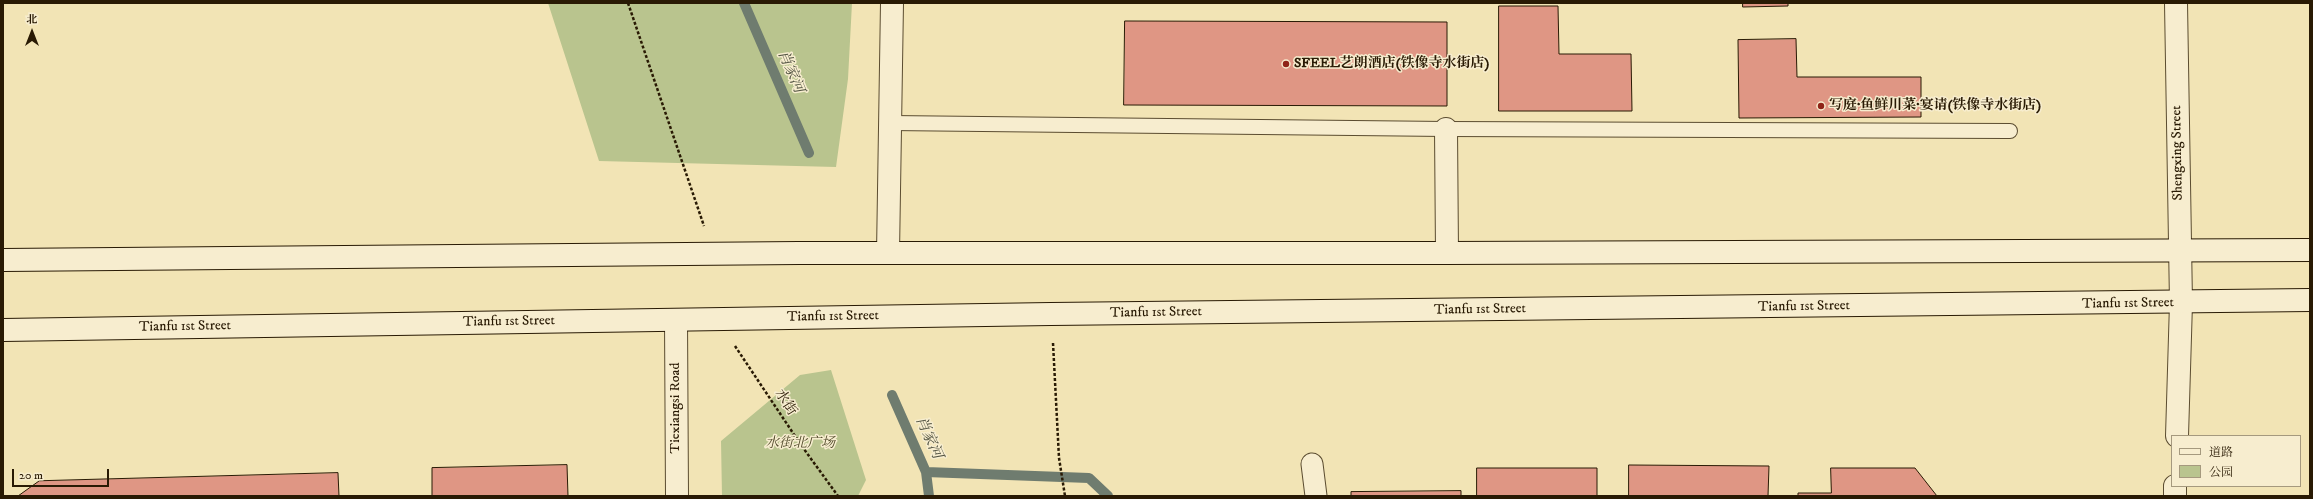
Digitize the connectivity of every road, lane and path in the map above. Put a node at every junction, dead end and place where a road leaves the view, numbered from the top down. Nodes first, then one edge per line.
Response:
1 (628, 3) edge
2 (892, 3) edge
3 (2176, 3) edge
4 (890, 123) junction
5 (1446, 129) junction
6 (2010, 131) dead end
7 (2310, 250) edge
8 (2180, 251) junction
9 (713, 253) junction
10 (888, 253) junction
11 (1447, 253) junction
12 (3, 260) edge
13 (2310, 300) edge
14 (2181, 303) junction
15 (1051, 314) junction
16 (717, 319) junction
17 (676, 320) junction
18 (3, 330) edge
19 (2177, 435) edge
20 (1312, 464) dead end
21 (676, 496) edge
22 (838, 496) edge
23 (1065, 496) edge
24 (1316, 496) edge

1 - 9 path
2 - 4 main road
3 - 8 main road, Shengxing Street
4 - 5 lane
4 - 10 main road
5 - 6 lane
5 - 11 main road
7 - 8 main road
8 - 11 main road
8 - 14 main road, Shengxing Street
9 - 10 main road
9 - 12 main road
10 - 11 main road
13 - 14 main road, Tianfu 1st Street
14 - 15 main road, Tianfu 1st Street
14 - 19 main road, Shengxing Street
15 - 16 main road, Tianfu 1st Street
15 - 23 path
16 - 17 main road, Tianfu 1st Street
16 - 22 path, 水街
17 - 18 main road, Tianfu 1st Street
17 - 21 main road, Tiexiangsi Road
20 - 24 street

